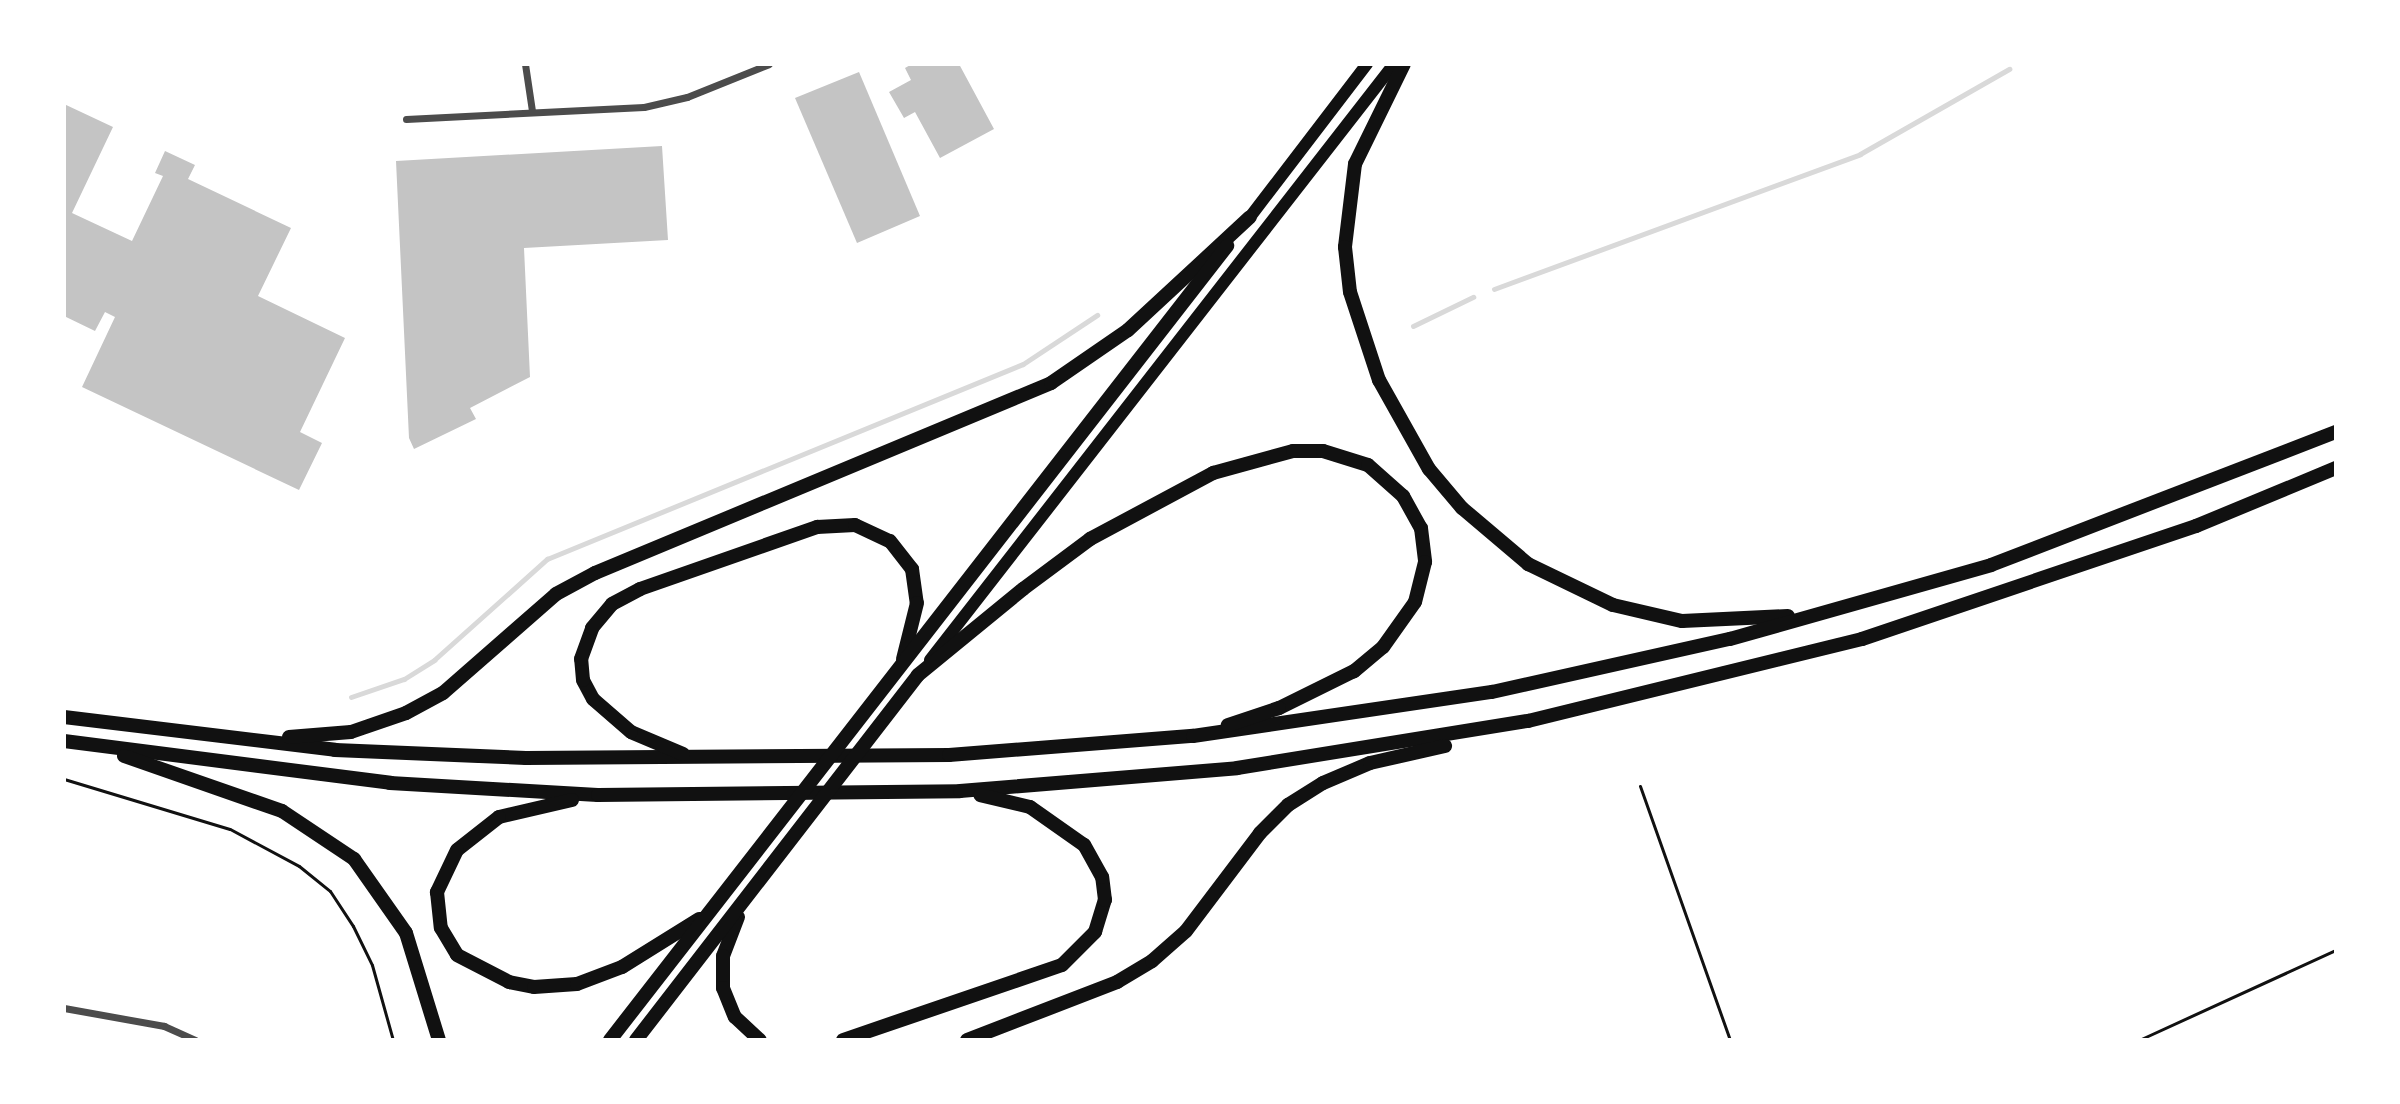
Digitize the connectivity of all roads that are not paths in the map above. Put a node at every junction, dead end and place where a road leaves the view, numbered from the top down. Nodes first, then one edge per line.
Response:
1 (525, 64) edge
2 (769, 64) edge
3 (1367, 64) edge
4 (1394, 64) edge
5 (1404, 64) edge
6 (532, 111) junction
7 (406, 119) dead end
8 (1250, 217) junction
9 (2336, 432) edge
10 (2336, 468) edge
11 (1844, 608) junction
12 (899, 671) junction
13 (918, 675) junction
14 (64, 717) edge
15 (1528, 721) junction
16 (195, 734) junction
17 (1193, 736) junction
18 (64, 741) edge
19 (93, 745) junction
20 (719, 760) junction
21 (960, 791) junction
22 (598, 795) junction
23 (748, 895) junction
24 (709, 912) junction
25 (64, 1008) edge
26 (195, 1040) edge
27 (439, 1040) edge
28 (610, 1040) edge
29 (636, 1040) edge
30 (760, 1040) edge
31 (843, 1040) edge
32 (967, 1040) edge

1 - 6 street
2 - 6 street
3 - 8 highway
4 - 13 highway
5 - 11 highway
6 - 7 street
8 - 12 highway
8 - 16 highway
9 - 11 highway
10 - 15 highway
11 - 17 highway
12 - 20 highway
12 - 24 highway
13 - 17 highway
13 - 23 highway
14 - 16 highway
15 - 21 highway
15 - 32 highway
16 - 20 highway
17 - 20 highway
18 - 19 highway
19 - 22 highway
19 - 27 highway
21 - 22 highway
21 - 31 highway
22 - 24 highway
23 - 29 highway
23 - 30 highway
24 - 28 highway
25 - 26 street

